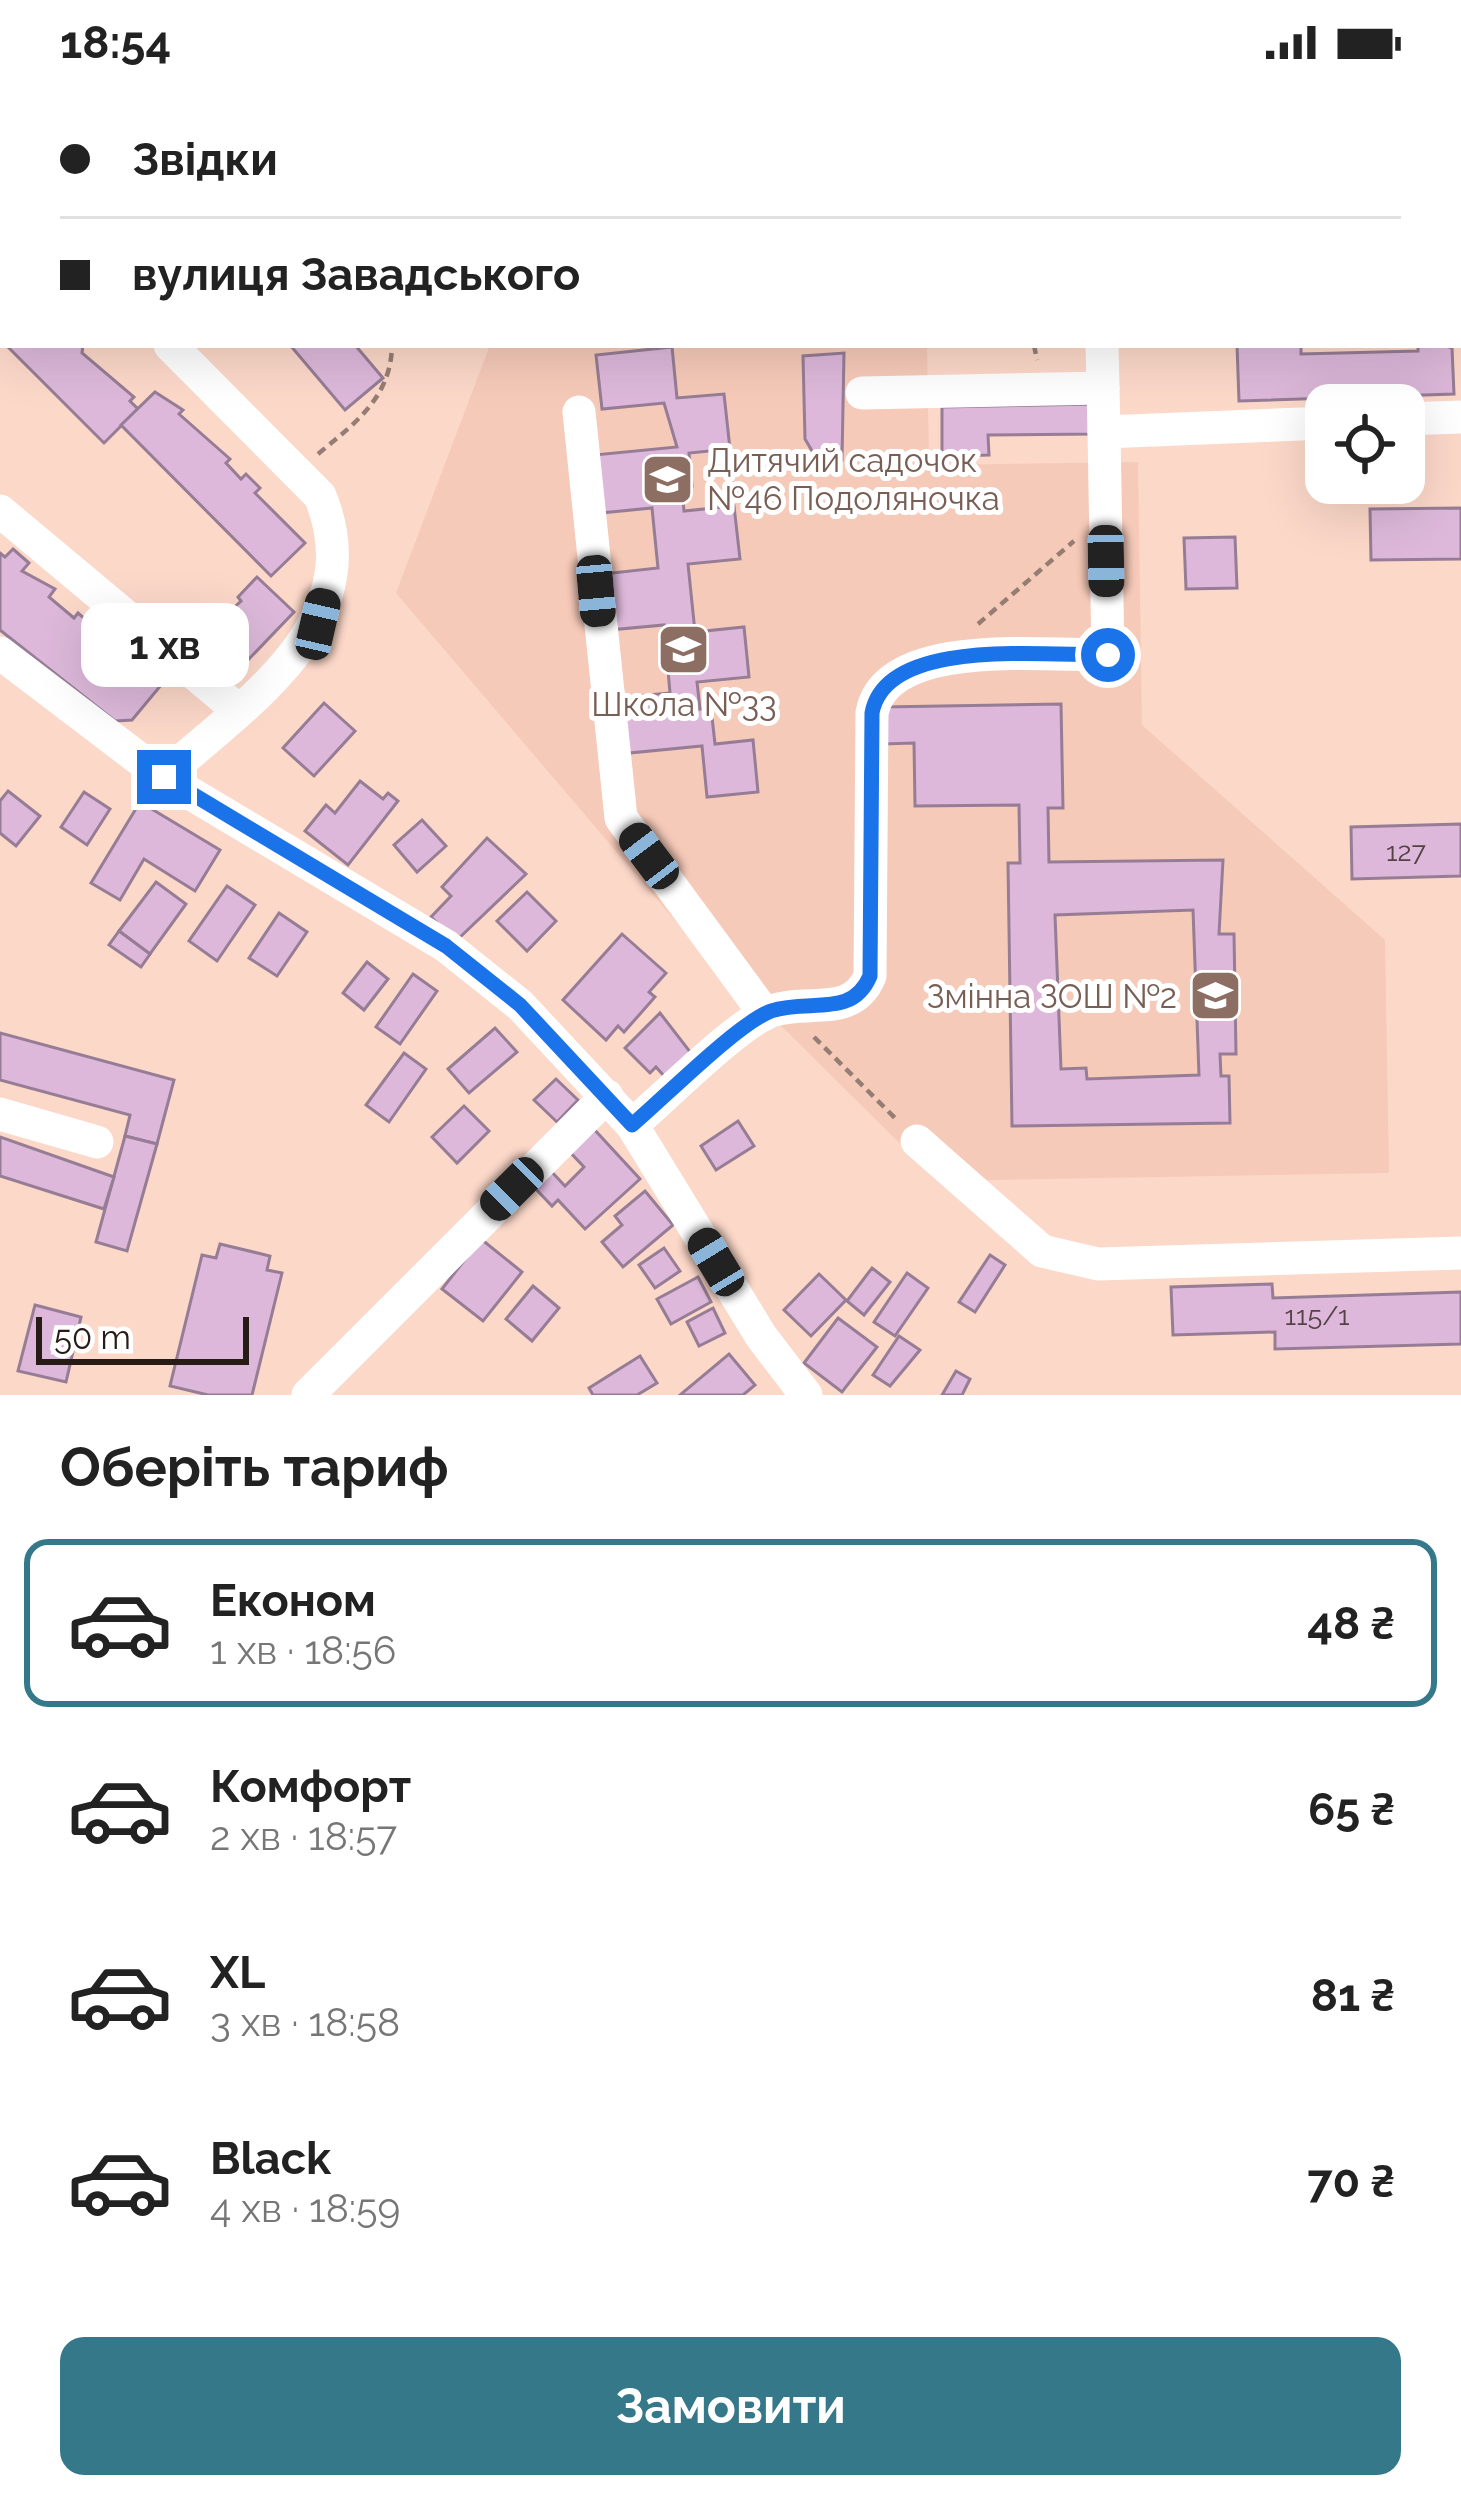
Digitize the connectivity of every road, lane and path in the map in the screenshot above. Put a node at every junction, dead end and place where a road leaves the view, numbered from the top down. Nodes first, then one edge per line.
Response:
1 (173, 348) edge
2 (392, 348) edge
3 (1102, 348) edge
4 (1103, 388) junction
5 (862, 393) dead end
6 (579, 412) dead end
7 (1461, 417) edge
8 (1425, 418) edge
9 (1305, 424) edge
10 (1104, 432) junction
11 (296, 472) junction
12 (0, 512) edge
13 (1104, 514) junction
14 (0, 653) edge
15 (938, 659) junction
16 (238, 710) junction
17 (164, 777) junction
18 (775, 1010) junction
19 (607, 1096) junction
20 (0, 1114) edge
21 (632, 1125) junction
22 (917, 1141) joint
23 (97, 1142) dead end
24 (1461, 1253) edge
25 (308, 1395) edge
26 (806, 1395) edge

1 - 11 street
2 - 11 path
3 - 4 street
4 - 5 street
4 - 10 street
6 - 18 street
7 - 8 street
9 - 10 street
10 - 13 street
11 - 16 street
12 - 16 street
13 - 15 path
13 - 15 street
14 - 17 street
15 - 18 street
16 - 17 street
17 - 19 street
18 - 21 street
18 - 22 path
19 - 21 street
19 - 25 street
20 - 23 street
21 - 26 street
22 - 24 street

